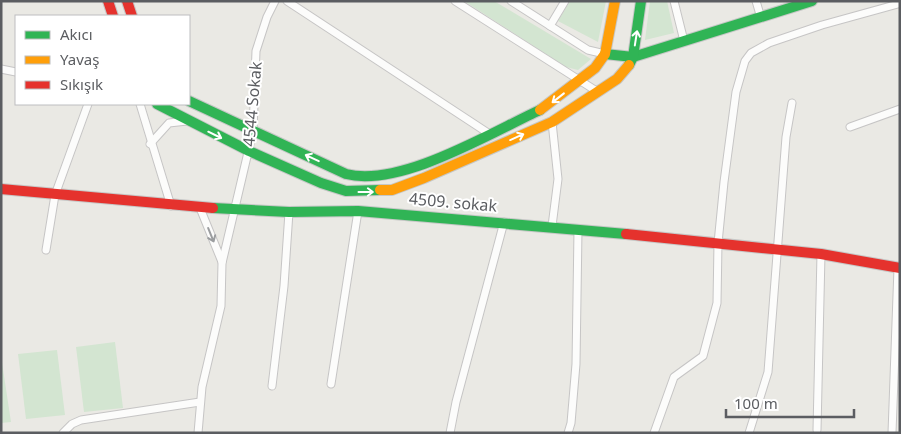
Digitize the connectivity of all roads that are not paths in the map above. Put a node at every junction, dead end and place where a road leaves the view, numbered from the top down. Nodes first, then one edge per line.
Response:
1 (108, 1) edge
2 (127, 1) edge
3 (275, 1) edge
4 (287, 1) edge
5 (455, 1) edge
6 (511, 1) edge
7 (565, 1) edge
8 (615, 1) edge
9 (641, 1) edge
10 (674, 1) edge
11 (756, 1) edge
12 (812, 1) edge
13 (899, 5) edge
14 (113, 15) edge
15 (132, 15) edge
16 (761, 18) junction
17 (550, 26) junction
18 (684, 41) junction
19 (605, 54) junction
20 (633, 57) junction
21 (1, 69) edge
22 (15, 72) edge
23 (579, 81) junction
24 (598, 92) junction
25 (190, 101) edge
26 (792, 103) dead end
27 (88, 105) edge
28 (140, 105) edge
29 (158, 105) edge
30 (900, 109) edge
31 (187, 121) junction
32 (552, 122) junction
33 (850, 127) dead end
34 (253, 131) junction
35 (488, 134) junction
36 (150, 144) junction
37 (248, 151) junction
38 (1, 189) edge
39 (55, 194) junction
40 (171, 206) junction
41 (200, 208) junction
42 (236, 209) junction
43 (358, 211) junction
44 (289, 212) junction
45 (504, 222) junction
46 (552, 226) junction
47 (578, 230) junction
48 (718, 243) junction
49 (779, 249) junction
50 (46, 250) dead end
51 (820, 254) junction
52 (222, 262) junction
53 (899, 268) edge
54 (330, 384) dead end
55 (272, 386) dead end
56 (200, 402) junction
57 (817, 430) dead end
58 (63, 433) edge
59 (198, 433) edge
60 (450, 433) edge
61 (568, 433) edge
62 (654, 433) edge
63 (749, 433) edge
64 (892, 433) edge

1 - 14 main road
2 - 15 main road
3 - 34 street, 4544 Sokak
4 - 35 street
5 - 23 street
6 - 17 street
7 - 17 street
8 - 19 main road
20 -> 9 main road
10 - 18 street
11 - 16 street
12 - 16 main road
13 - 48 street
16 - 18 main road
17 - 19 street
18 - 20 main road
19 - 20 main road
19 - 23 main road
20 - 24 main road
21 - 22 street
23 - 24 street
23 -> 35 main road
24 - 32 main road
25 - 34 main road
26 - 49 street
27 - 39 street
28 - 36 street
29 - 31 main road
30 - 33 street
31 - 36 street
31 -> 37 main road
37 -> 32 main road
32 - 46 street
35 -> 34 main road
34 - 37 street, 4544 Sokak
36 - 40 street
37 - 42 street, 4544 Sokak
38 - 39 main road, 4509. sokak
39 - 40 main road, 4509. sokak
39 - 50 street
40 - 41 main road, 4509. sokak
41 - 42 main road, 4509. sokak
41 -> 52 street
42 - 44 main road, 4509. sokak
42 - 52 street, 4544 Sokak
43 - 44 main road, 4509. sokak
43 - 45 main road, 4509. sokak
43 - 54 street
44 - 55 street
45 - 46 main road, 4509. sokak
45 - 60 street
46 - 47 main road, 4509. sokak
47 - 48 main road, 4509. sokak
47 - 61 street
48 - 49 main road, 4509. sokak
48 - 62 street
49 - 51 main road, 4509. sokak
49 - 63 street
51 - 53 main road, 4509. sokak
51 - 57 street
52 - 56 street
53 - 64 street
56 - 58 street
56 - 59 street

